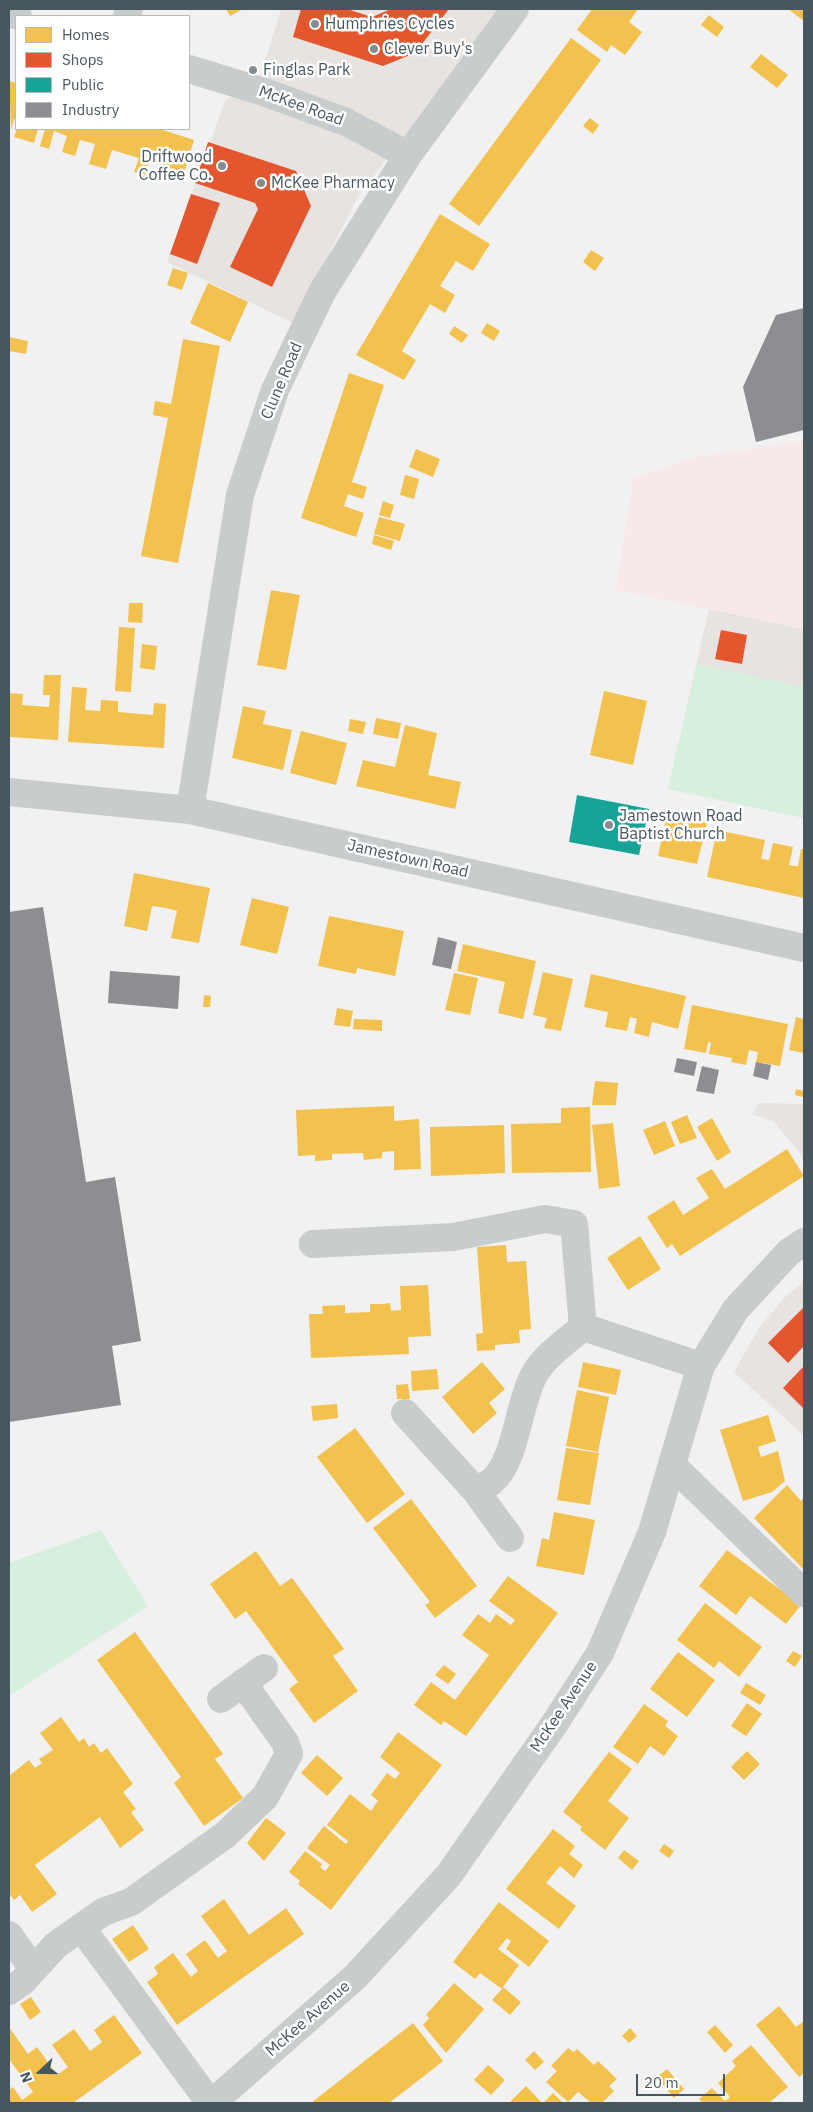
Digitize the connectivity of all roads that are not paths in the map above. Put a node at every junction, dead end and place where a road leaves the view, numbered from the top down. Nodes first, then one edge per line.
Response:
1 (515, 9) edge
2 (190, 69) edge
3 (408, 155) junction
4 (9, 792) edge
5 (190, 810) junction
6 (804, 948) edge
7 (804, 1242) edge
8 (313, 1244) dead end
9 (583, 1327) junction
10 (701, 1366) junction
11 (405, 1413) dead end
12 (672, 1465) junction
13 (476, 1490) junction
14 (510, 1538) dead end
15 (804, 1593) edge
16 (221, 1699) dead end
17 (81, 1927) junction
18 (9, 1935) edge
19 (33, 1969) junction
20 (9, 1991) edge
21 (211, 2103) edge

1 - 3 street, Clune Road
2 - 3 street, McKee Road
3 - 5 street, Clune Road
4 - 5 street, Jamestown Road
5 - 6 street, Jamestown Road
7 - 10 street, McKee Avenue
8 - 9 street
9 - 10 street
9 - 13 street
10 - 12 street, McKee Avenue
11 - 13 street
12 - 15 street
12 - 21 street, McKee Avenue
13 - 14 street
16 - 17 street
17 - 19 street
17 - 21 street
18 - 19 street
19 - 20 street

